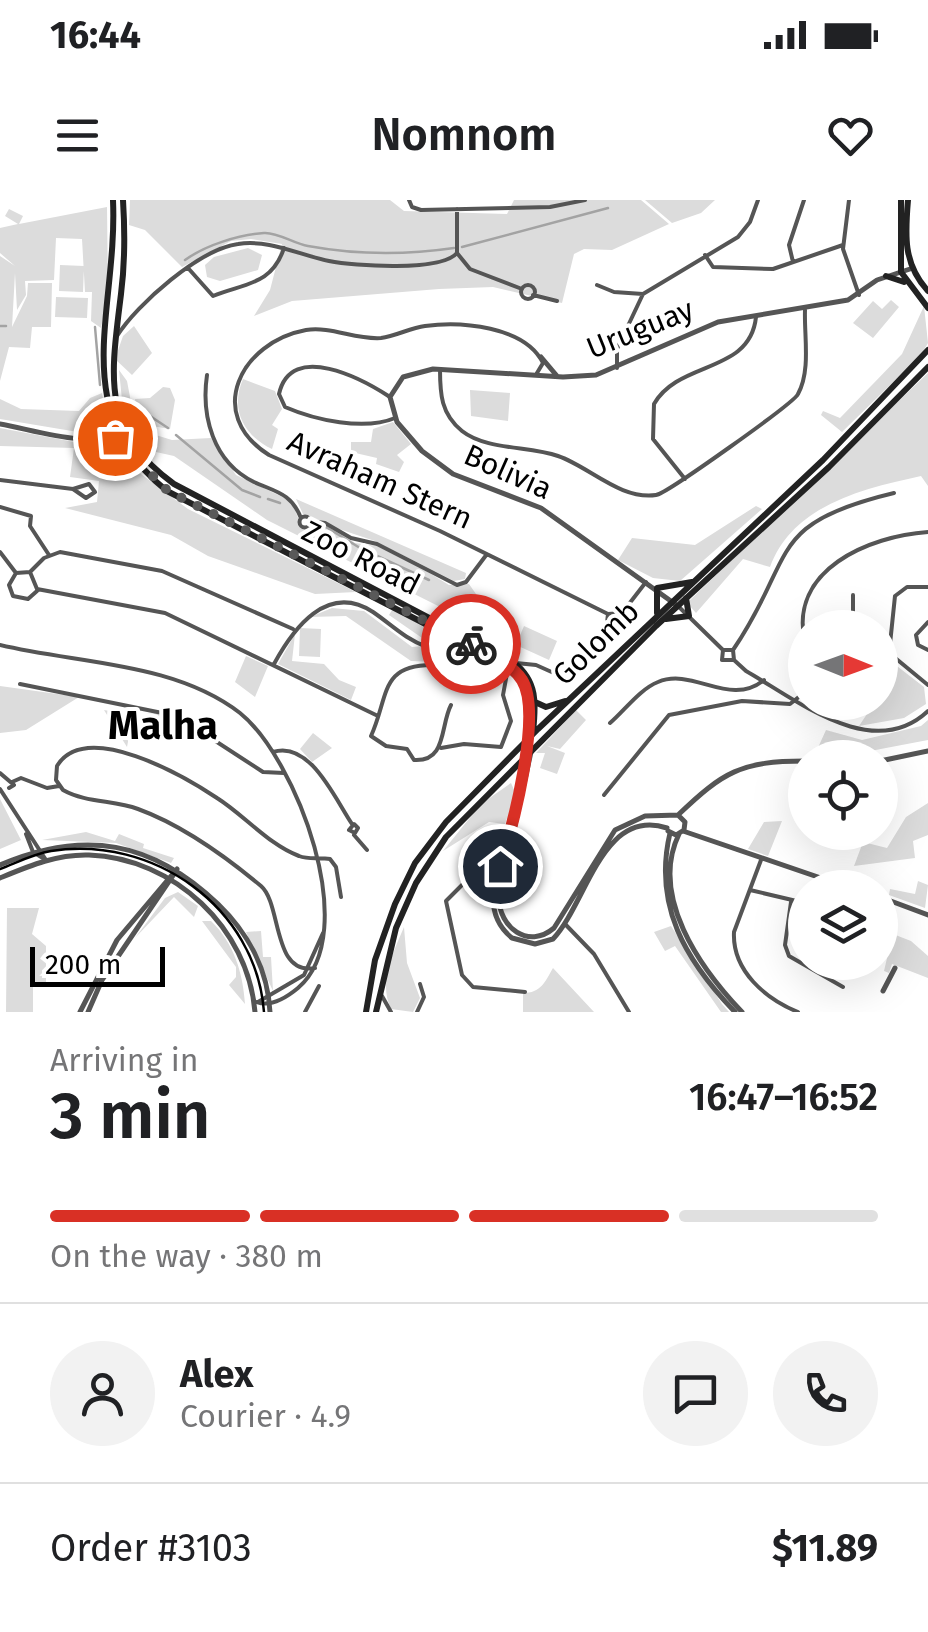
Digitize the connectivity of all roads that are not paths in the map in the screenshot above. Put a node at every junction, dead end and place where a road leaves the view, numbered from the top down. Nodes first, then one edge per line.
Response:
1 (113, 200) edge
2 (123, 200) edge
3 (409, 200) edge
4 (585, 200) edge
5 (758, 200) edge
6 (804, 200) edge
7 (849, 200) edge
8 (907, 202) edge
9 (457, 209) junction
10 (843, 245) junction
11 (284, 248) junction
12 (457, 253) junction
13 (704, 255) junction
14 (900, 259) junction
15 (793, 262) junction
16 (188, 267) junction
17 (910, 269) junction
18 (902, 272) junction
19 (886, 276) junction
20 (907, 285) junction
21 (597, 286) dead end
22 (928, 291) edge
23 (643, 294) junction
24 (859, 295) junction
25 (557, 301) dead end
26 (120, 306) junction
27 (928, 308) edge
28 (805, 310) junction
29 (138, 313) junction
30 (756, 316) junction
31 (115, 341) junction
32 (928, 350) edge
33 (541, 357) junction
34 (616, 368) junction
35 (928, 368) edge
36 (440, 369) junction
37 (207, 374) dead end
38 (532, 376) junction
39 (560, 377) junction
40 (390, 397) junction
41 (110, 418) junction
42 (395, 418) junction
43 (0, 424) edge
44 (118, 430) junction
45 (103, 435) junction
46 (122, 442) junction
47 (685, 479) junction
48 (0, 480) edge
49 (72, 489) dead end
50 (894, 493) dead end
51 (0, 507) edge
52 (928, 532) edge
53 (0, 552) edge
54 (487, 554) junction
55 (49, 555) junction
56 (30, 572) junction
57 (16, 573) junction
58 (696, 580) junction
59 (646, 582) junction
60 (928, 587) edge
61 (656, 588) junction
62 (37, 589) junction
63 (853, 595) dead end
64 (687, 597) junction
65 (675, 603) junction
66 (804, 610) edge
67 (853, 610) edge
68 (894, 610) edge
69 (608, 614) junction
70 (689, 616) junction
71 (655, 622) junction
72 (928, 622) edge
73 (294, 629) junction
74 (446, 630) junction
75 (461, 640) junction
76 (441, 645) junction
77 (0, 646) edge
78 (426, 648) junction
79 (723, 650) junction
80 (733, 650) junction
81 (928, 650) edge
82 (734, 660) junction
83 (898, 660) edge
84 (509, 663) junction
85 (274, 664) junction
86 (434, 665) dead end
87 (531, 666) junction
88 (507, 678) junction
89 (521, 678) junction
90 (530, 680) junction
91 (764, 680) junction
92 (20, 684) dead end
93 (928, 684) edge
94 (788, 694) edge
95 (571, 699) junction
96 (535, 702) junction
97 (788, 703) edge
98 (451, 705) dead end
99 (928, 711) edge
100 (378, 716) junction
101 (836, 720) edge
102 (610, 723) dead end
103 (533, 734) junction
104 (528, 745) junction
105 (441, 748) junction
106 (928, 751) edge
107 (272, 752) junction
108 (524, 756) junction
109 (898, 757) edge
110 (788, 763) edge
111 (510, 770) junction
112 (284, 772) junction
113 (0, 773) edge
114 (521, 776) junction
115 (12, 782) junction
116 (59, 786) junction
117 (9, 788) dead end
118 (0, 790) edge
119 (604, 795) dead end
120 (692, 799) junction
121 (674, 816) junction
122 (683, 828) junction
123 (24, 829) junction
124 (668, 830) junction
125 (40, 849) junction
126 (367, 850) dead end
127 (32, 852) junction
128 (316, 858) junction
129 (46, 860) junction
130 (761, 860) junction
131 (0, 865) edge
132 (177, 869) junction
133 (793, 870) edge
134 (506, 873) junction
135 (495, 875) junction
136 (0, 878) edge
137 (169, 880) junction
138 (503, 882) junction
139 (750, 890) junction
140 (341, 897) dead end
141 (788, 901) edge
142 (898, 903) edge
143 (928, 915) edge
144 (563, 923) junction
145 (788, 923) edge
146 (788, 953) edge
147 (297, 963) junction
148 (310, 970) junction
149 (303, 976) junction
150 (831, 980) edge
151 (889, 980) edge
152 (420, 984) dead end
153 (381, 986) junction
154 (842, 986) dead end
155 (525, 992) dead end
156 (883, 992) dead end
157 (255, 1003) junction
158 (269, 1004) edge
159 (84, 1012) edge
160 (255, 1012) edge
161 (305, 1012) edge
162 (366, 1012) edge
163 (376, 1012) edge
164 (391, 1012) edge
165 (417, 1012) edge
166 (629, 1012) edge
167 (738, 1012) edge
168 (798, 1012) edge

1 - 41 main road
2 - 26 main road
3 - 9 street
4 - 9 street
5 - 13 street
6 - 15 street
7 - 10 street
8 - 14 main road
8 - 17 main road
9 - 12 street
10 - 15 street
10 - 24 street
11 - 12 street
11 - 16 street
11 - 16 street
12 - 25 street
13 - 15 street
13 - 23 street
14 - 18 main road
14 - 19 main road
16 - 29 street
17 - 18 street, Uruguay
17 - 22 main road
18 - 19 street, Uruguay
18 - 20 main road
19 - 20 main road
19 - 24 street, Uruguay
20 - 27 main road
21 - 23 street
23 - 34 street
24 - 28 street, Uruguay
26 - 29 street
26 - 31 main road
28 - 30 street, Uruguay
28 - 47 street
29 - 31 street
30 - 34 street, Uruguay
30 - 47 street
31 - 44 main road
32 - 58 main road, Golomb
33 - 38 street
33 - 39 street
33 - 54 street, Avraham Stern
34 - 39 street, Uruguay
35 - 64 main road, Golomb
36 - 38 street, Uruguay
36 - 40 street, Uruguay
36 - 47 street
37 - 54 street
38 - 39 street, Uruguay
40 - 42 street, Bolivia
40 - 42 street
41 - 44 main road
41 - 45 main road
42 - 59 street, Bolivia
43 - 45 street
44 - 45 street
44 - 46 main road, Zoo Road
44 - 74 main road, Zoo Road
45 - 46 main road
46 - 74 main road, Zoo Road
48 - 49 street
50 - 80 street
51 - 55 street
52 - 66 street
53 - 57 street
54 - 69 street, Avraham Stern
55 - 56 street
55 - 73 street
56 - 57 street
56 - 62 street
57 - 62 street
58 - 61 main road
58 - 65 main road, Golomb
59 - 61 street, Bolivia
59 - 69 street
60 - 68 street
61 - 65 street, Bolivia
61 - 71 main road
62 - 85 street
63 - 67 street
64 - 65 main road, Golomb
64 - 70 main road
65 - 70 street
65 - 71 main road, Golomb
69 - 87 street
70 - 71 main road
70 - 79 street
71 - 95 main road, Golomb
71 - 104 main road, Golomb
72 - 81 street
73 - 78 street
73 - 85 street
74 - 75 main road, Zoo Road
74 - 76 street
74 - 78 street
74 - 84 main road, Zoo Road
75 - 76 main road
75 - 84 main road, Zoo Road
76 - 78 street
77 - 107 street
79 - 80 street
79 - 82 street
80 - 82 street
82 - 91 street
83 - 93 street
84 - 87 street
84 - 88 street
84 - 89 main road, Zoo Road
84 - 90 main road, Zoo Road
85 - 100 street
86 - 100 street
87 - 90 street
88 - 89 street
88 - 105 street
89 - 104 main road
90 - 96 main road
91 - 94 street
91 - 102 street
92 - 112 street
95 - 96 main road
95 - 103 main road, Golomb
96 - 103 main road
97 - 119 street
98 - 105 street
99 - 101 street
100 - 105 street
103 - 104 main road
104 - 108 main road, Golomb
104 - 134 street
104 - 162 main road, Golomb
106 - 109 street
107 - 112 street
107 - 126 street
108 - 111 main road, Golomb
108 - 114 street
110 - 120 street
111 - 114 main road
111 - 153 main road, Golomb
112 - 128 street
113 - 115 street
114 - 135 street
115 - 116 street
115 - 117 street
116 - 128 street
116 - 147 street
118 - 123 street
120 - 121 street
120 - 122 street
121 - 122 street
121 - 124 street
121 - 144 street
122 - 124 street
122 - 130 street
122 - 167 street
123 - 125 street
123 - 127 street
124 - 144 street
124 - 167 street
125 - 127 street
125 - 129 street
125 - 132 street
127 - 129 street
127 - 131 street
128 - 140 street
128 - 148 street
129 - 136 street
129 - 137 street
130 - 133 street
130 - 139 street
132 - 137 street
132 - 158 street
134 - 135 street
134 - 138 street
135 - 138 street
135 - 144 street
135 - 155 street
137 - 157 street
137 - 159 street
138 - 144 street
139 - 141 street
139 - 168 street
142 - 143 street
144 - 166 street
145 - 146 street
147 - 148 street
147 - 149 street
148 - 149 street
148 - 158 street
148 - 161 street
149 - 158 street
150 - 154 street
151 - 156 street
152 - 165 street
153 - 163 main road, Golomb
153 - 164 street
157 - 158 street
157 - 160 street

